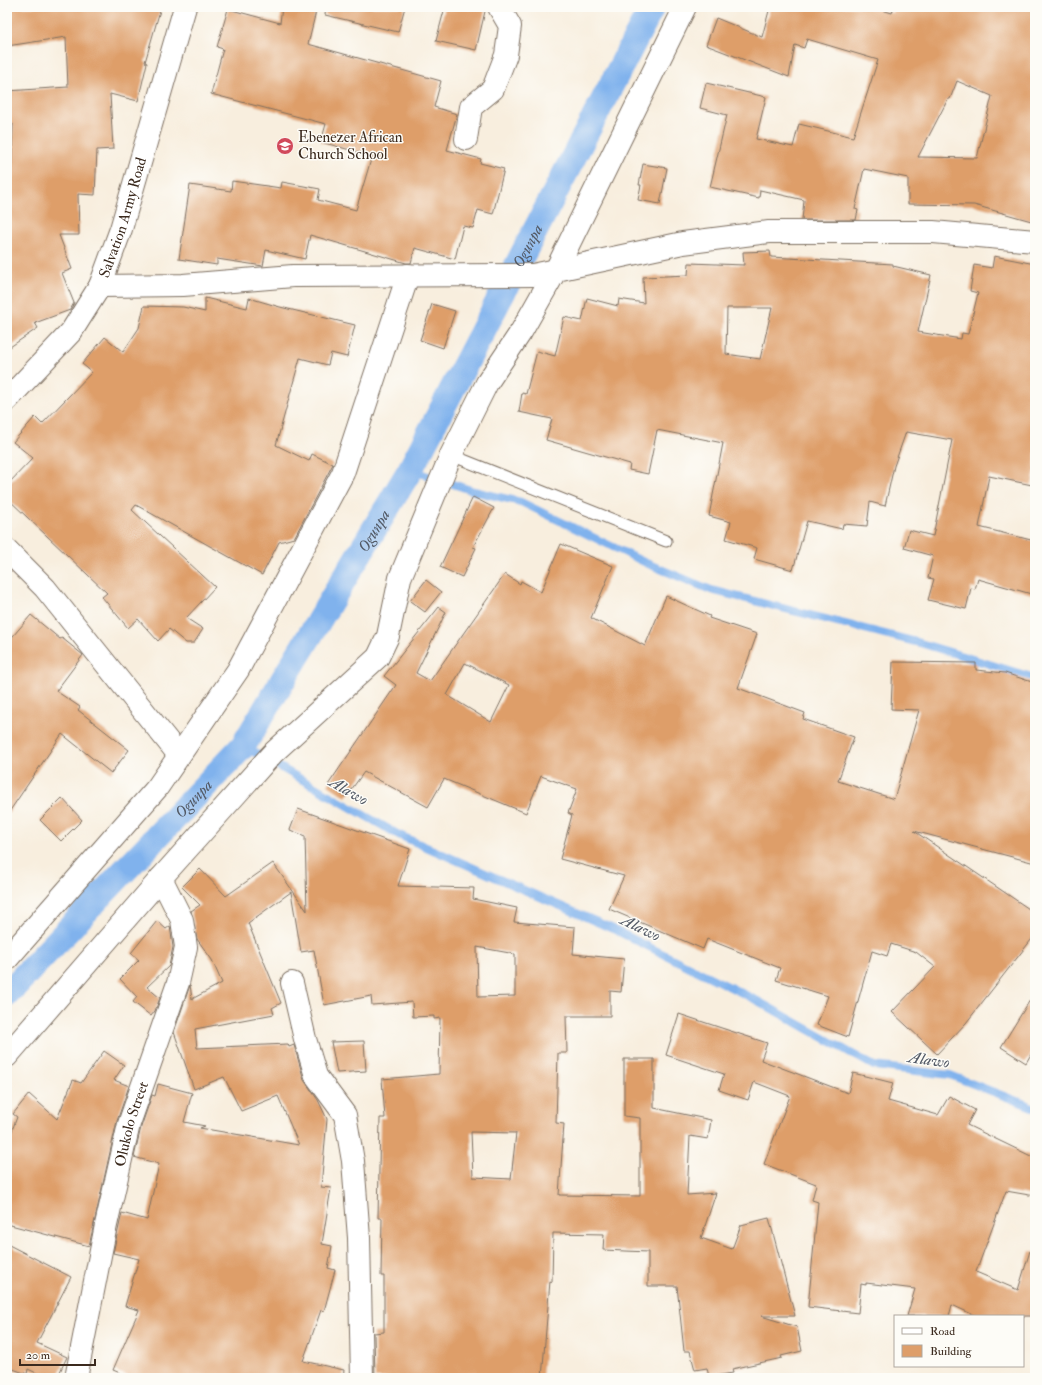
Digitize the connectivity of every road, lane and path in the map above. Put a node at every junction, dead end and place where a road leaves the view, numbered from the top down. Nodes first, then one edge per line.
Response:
1 (186, 7) edge
2 (499, 7) edge
3 (685, 7) edge
4 (466, 139) dead end
5 (1035, 241) edge
6 (556, 270) junction
7 (408, 275) junction
8 (100, 286) junction
9 (7, 400) edge
10 (449, 462) junction
11 (666, 541) dead end
12 (7, 550) edge
13 (179, 755) junction
14 (161, 878) junction
15 (7, 959) edge
16 (292, 983) dead end
17 (7, 1056) edge
18 (76, 1378) edge
19 (362, 1378) edge

1 - 8 street, Salvation Army Road
2 - 4 street
3 - 6 street
5 - 6 street
6 - 7 street
6 - 10 street
7 - 8 street
7 - 13 street
8 - 9 street, Salvation Army Road
10 - 11 lane
10 - 14 street
12 - 13 street
13 - 15 street
14 - 17 street
14 - 18 street, Olukolo Street
16 - 19 street

